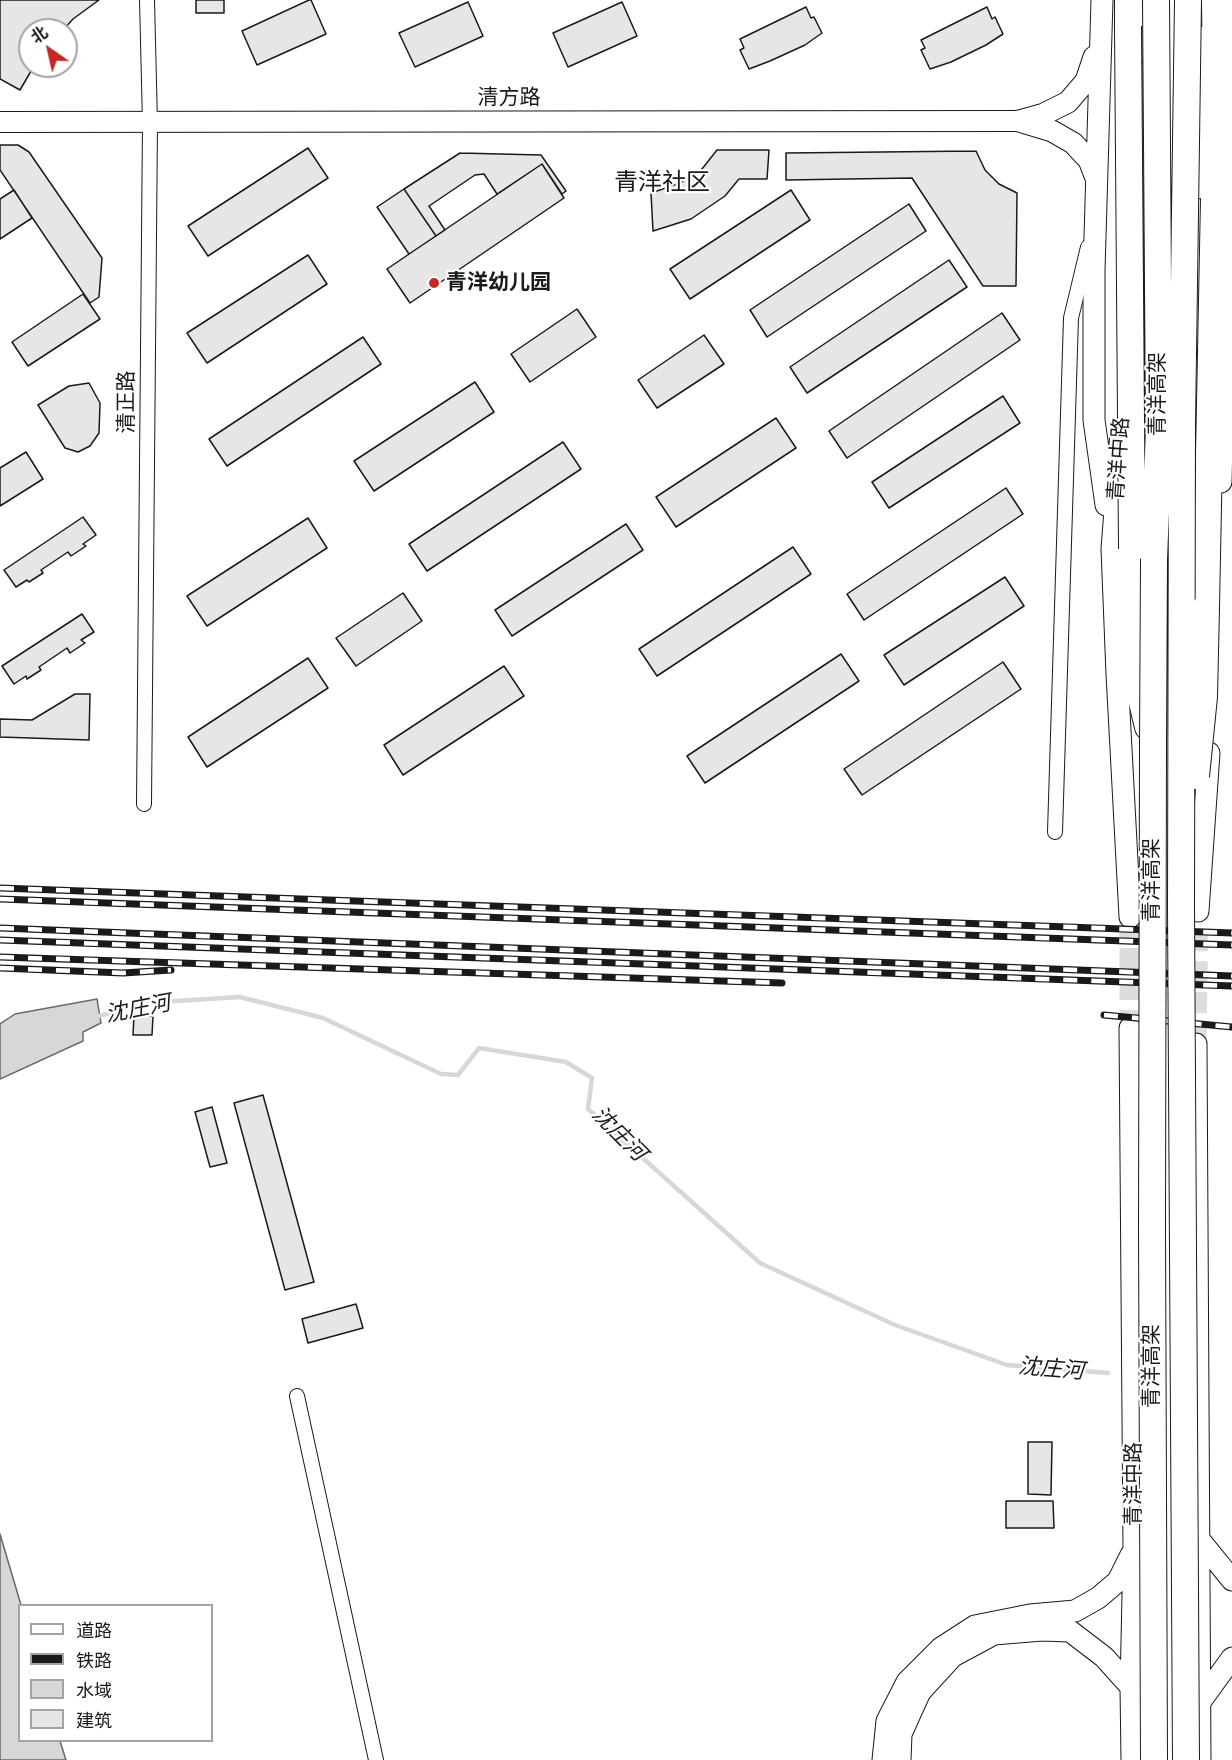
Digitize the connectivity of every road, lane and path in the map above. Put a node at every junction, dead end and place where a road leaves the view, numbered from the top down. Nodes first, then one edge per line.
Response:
1 (147, 0) edge
2 (1102, 0) edge
3 (1128, 0) edge
4 (1141, 0) edge
5 (1155, 0) edge
6 (1188, 0) edge
7 (1200, 0) edge
8 (1215, 0) edge
9 (1231, 0) edge
10 (1101, 37) junction
11 (1232, 54) edge
12 (1019, 121) junction
13 (0, 122) edge
14 (150, 123) junction
15 (1096, 181) junction
16 (1230, 197) edge
17 (1096, 213) junction
18 (1112, 549) junction
19 (1153, 745) junction
20 (144, 804) dead end
21 (1055, 832) dead end
22 (1190, 909) junction
23 (1130, 917) tunnel mouth
24 (1130, 1028) tunnel mouth
25 (1196, 1044) tunnel mouth
26 (297, 1396) dead end
27 (1198, 1538) junction
28 (1134, 1550) junction
29 (1232, 1580) edge
30 (1232, 1658) edge
31 (1131, 1688) junction
32 (1200, 1702) junction
33 (376, 1760) edge
34 (883, 1760) edge
35 (900, 1760) edge
36 (1132, 1760) edge
37 (1154, 1760) edge
38 (1186, 1760) edge
39 (1200, 1760) edge

1 - 14 street, 清正路
2 - 10 main road
3 - 19 highway, bridge
4 - 18 main road, 青洋中路
5 - 19 highway, 青洋高架, bridge
6 - 22 highway, 青洋高架, bridge
7 - 22 main road
8 - 22 highway, bridge
9 - 11 main road
10 - 12 main road
10 - 15 main road
11 - 16 main road
12 - 14 street, 清方路
12 - 15 main road
13 - 14 street, 清方路
14 - 20 street, 清正路
15 - 17 main road
16 - 22 main road
17 - 18 main road
17 - 21 street
18 - 23 main road, 青洋中路
19 - 37 highway, 青洋高架, bridge
22 - 38 highway, 青洋高架, bridge
24 - 28 main road, 青洋中路
25 - 27 main road
26 - 33 street
27 - 29 main road
27 - 32 main road
28 - 31 main road, 青洋中路
28 - 34 main road
30 - 32 main road
31 - 35 main road
31 - 36 main road, 青洋中路
32 - 39 main road

